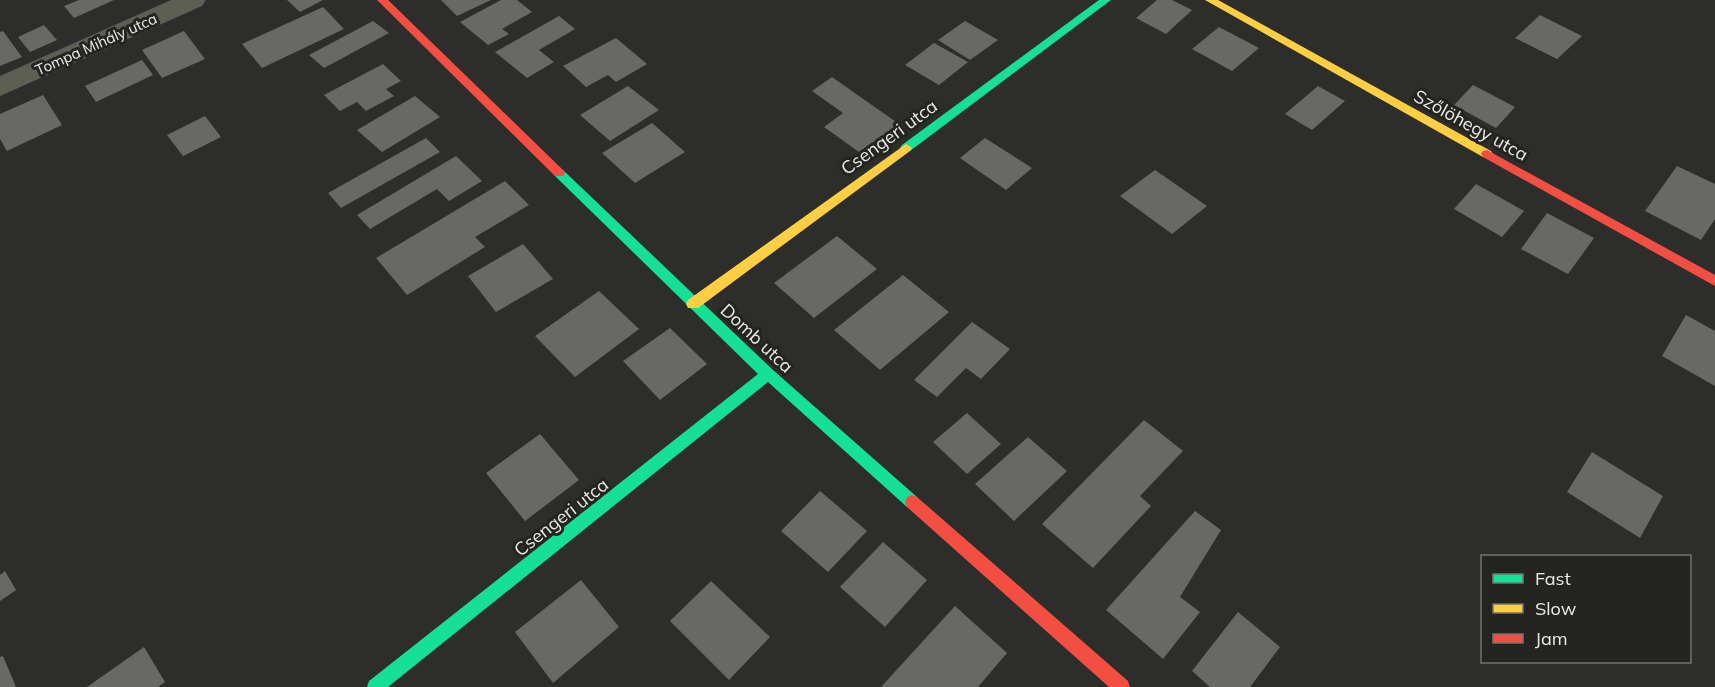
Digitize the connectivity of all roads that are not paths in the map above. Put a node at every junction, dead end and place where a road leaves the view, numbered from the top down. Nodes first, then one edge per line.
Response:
1 (193, 0) edge
2 (382, 0) edge
3 (1106, 0) edge
4 (1210, 0) edge
5 (0, 87) edge
6 (1715, 281) edge
7 (693, 304) junction
8 (768, 374) junction
9 (375, 687) edge
10 (1122, 687) edge

1 - 5 street, Tompa Mihály utca
2 - 7 street, Domb utca
3 - 7 street, Csengeri utca
4 - 6 street, Szőlöhegy utca
7 - 8 street, Domb utca
8 - 9 street, Csengeri utca
8 - 10 street, Domb utca

